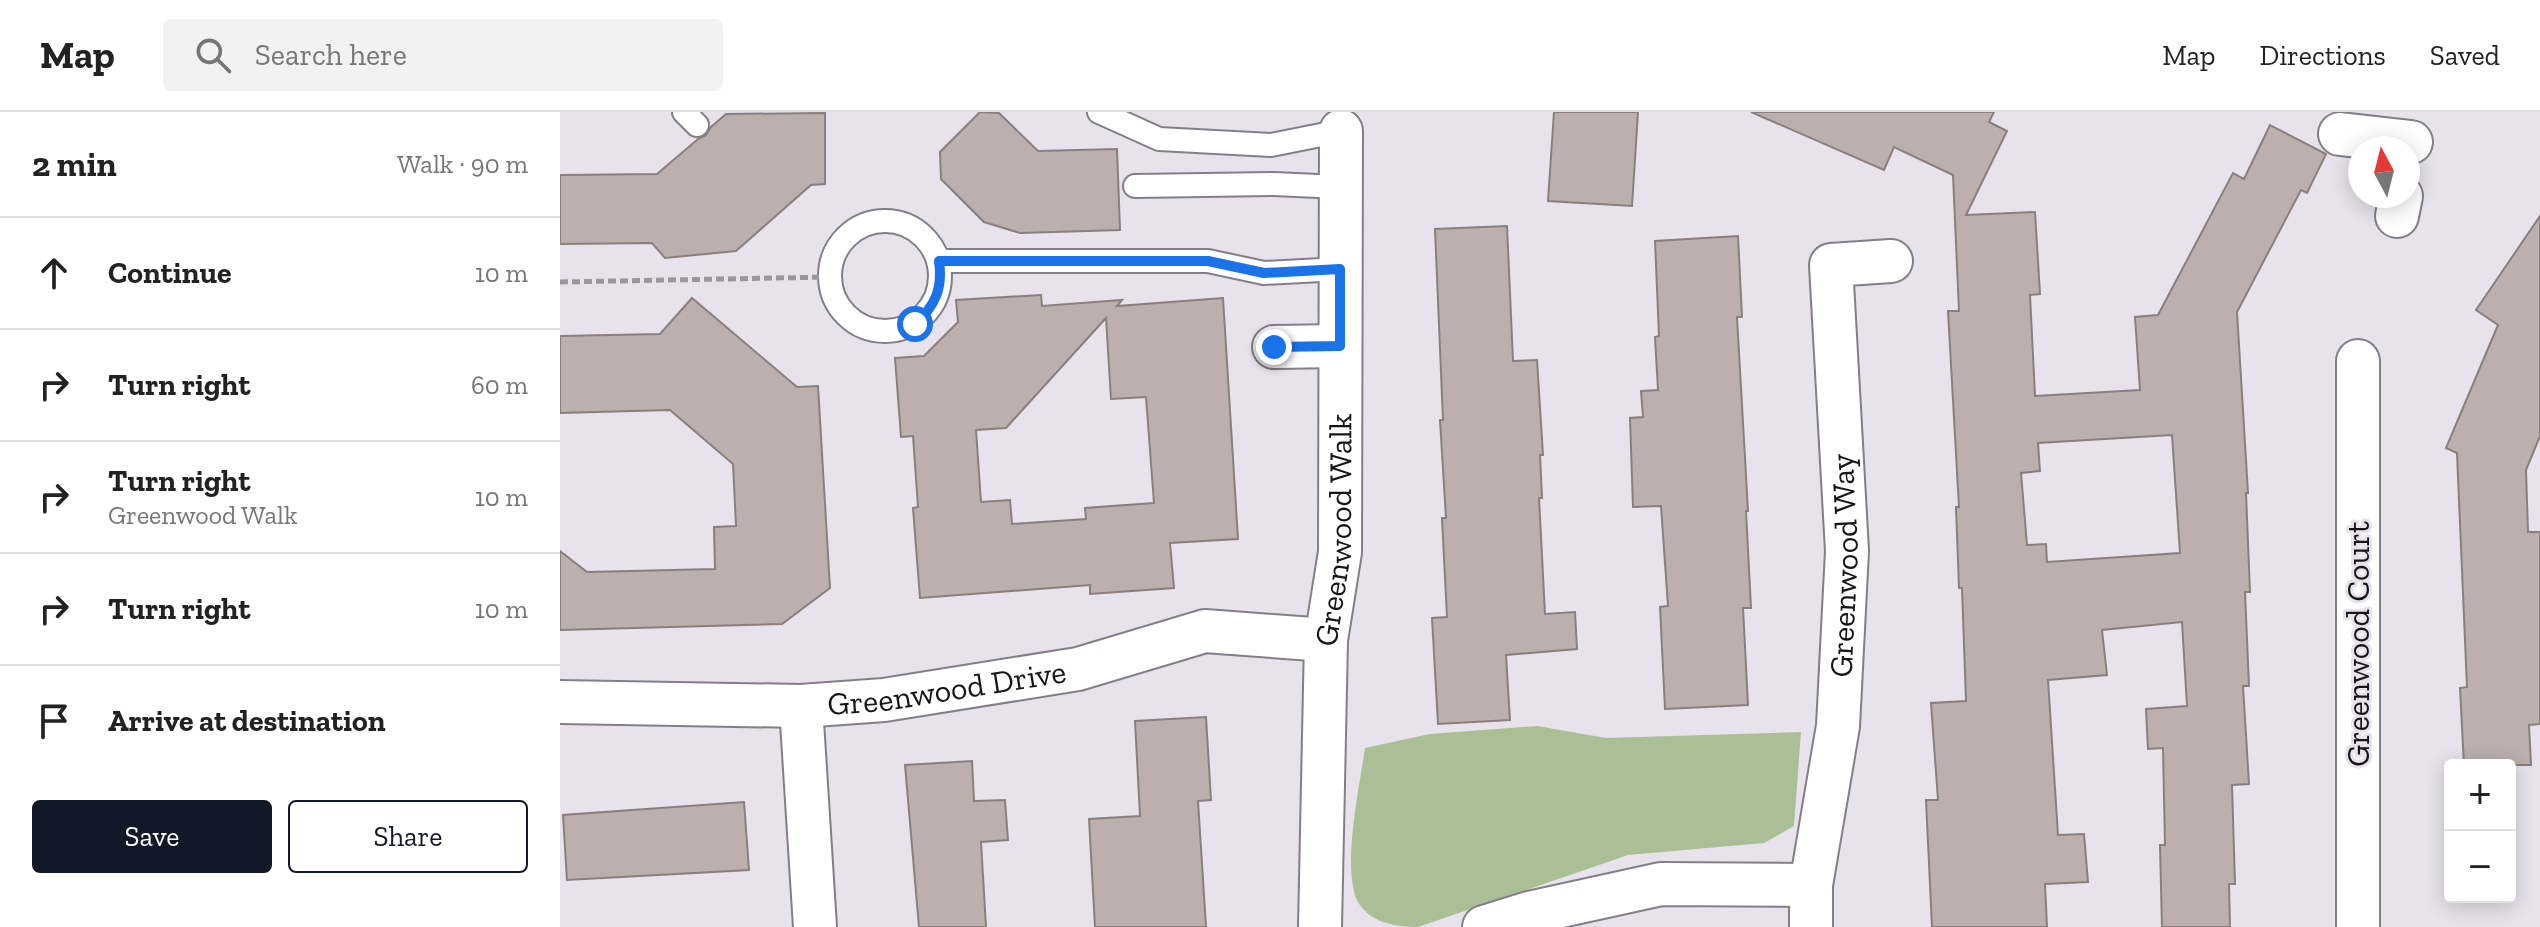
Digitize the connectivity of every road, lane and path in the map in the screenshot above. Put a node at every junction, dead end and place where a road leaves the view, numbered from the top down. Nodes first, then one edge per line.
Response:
1 (1099, 112) edge
2 (1341, 131) joint
3 (2340, 134) dead end
4 (2376, 136) edge
5 (1135, 186) dead end
6 (1340, 187) junction
7 (939, 261) junction
8 (1891, 261) dead end
9 (1340, 269) junction
10 (830, 277) junction
11 (560, 282) edge
12 (1340, 346) junction
13 (1274, 347) dead end
14 (2358, 361) dead end
15 (1326, 640) junction
16 (560, 702) edge
17 (801, 706) junction
18 (1811, 885) junction
19 (815, 927) edge
20 (1320, 927) edge
21 (1484, 927) edge
22 (1811, 927) edge
23 (2358, 927) edge

1 - 2 lane
2 - 6 street, Greenwood Walk
3 - 4 street
5 - 6 lane
6 - 9 street, Greenwood Walk
7 - 9 lane
7 - 10 lane
7 - 10 lane
8 - 18 street, Greenwood Way
9 - 12 street, Greenwood Walk
10 - 11 path
12 - 13 street
12 - 15 street, Greenwood Walk
14 - 23 street, Greenwood Court
15 - 17 street, Greenwood Drive
15 - 20 street, Greenwood Walk
16 - 17 street, Greenwood Drive
17 - 19 street
18 - 21 street
18 - 22 street, Greenwood Way

